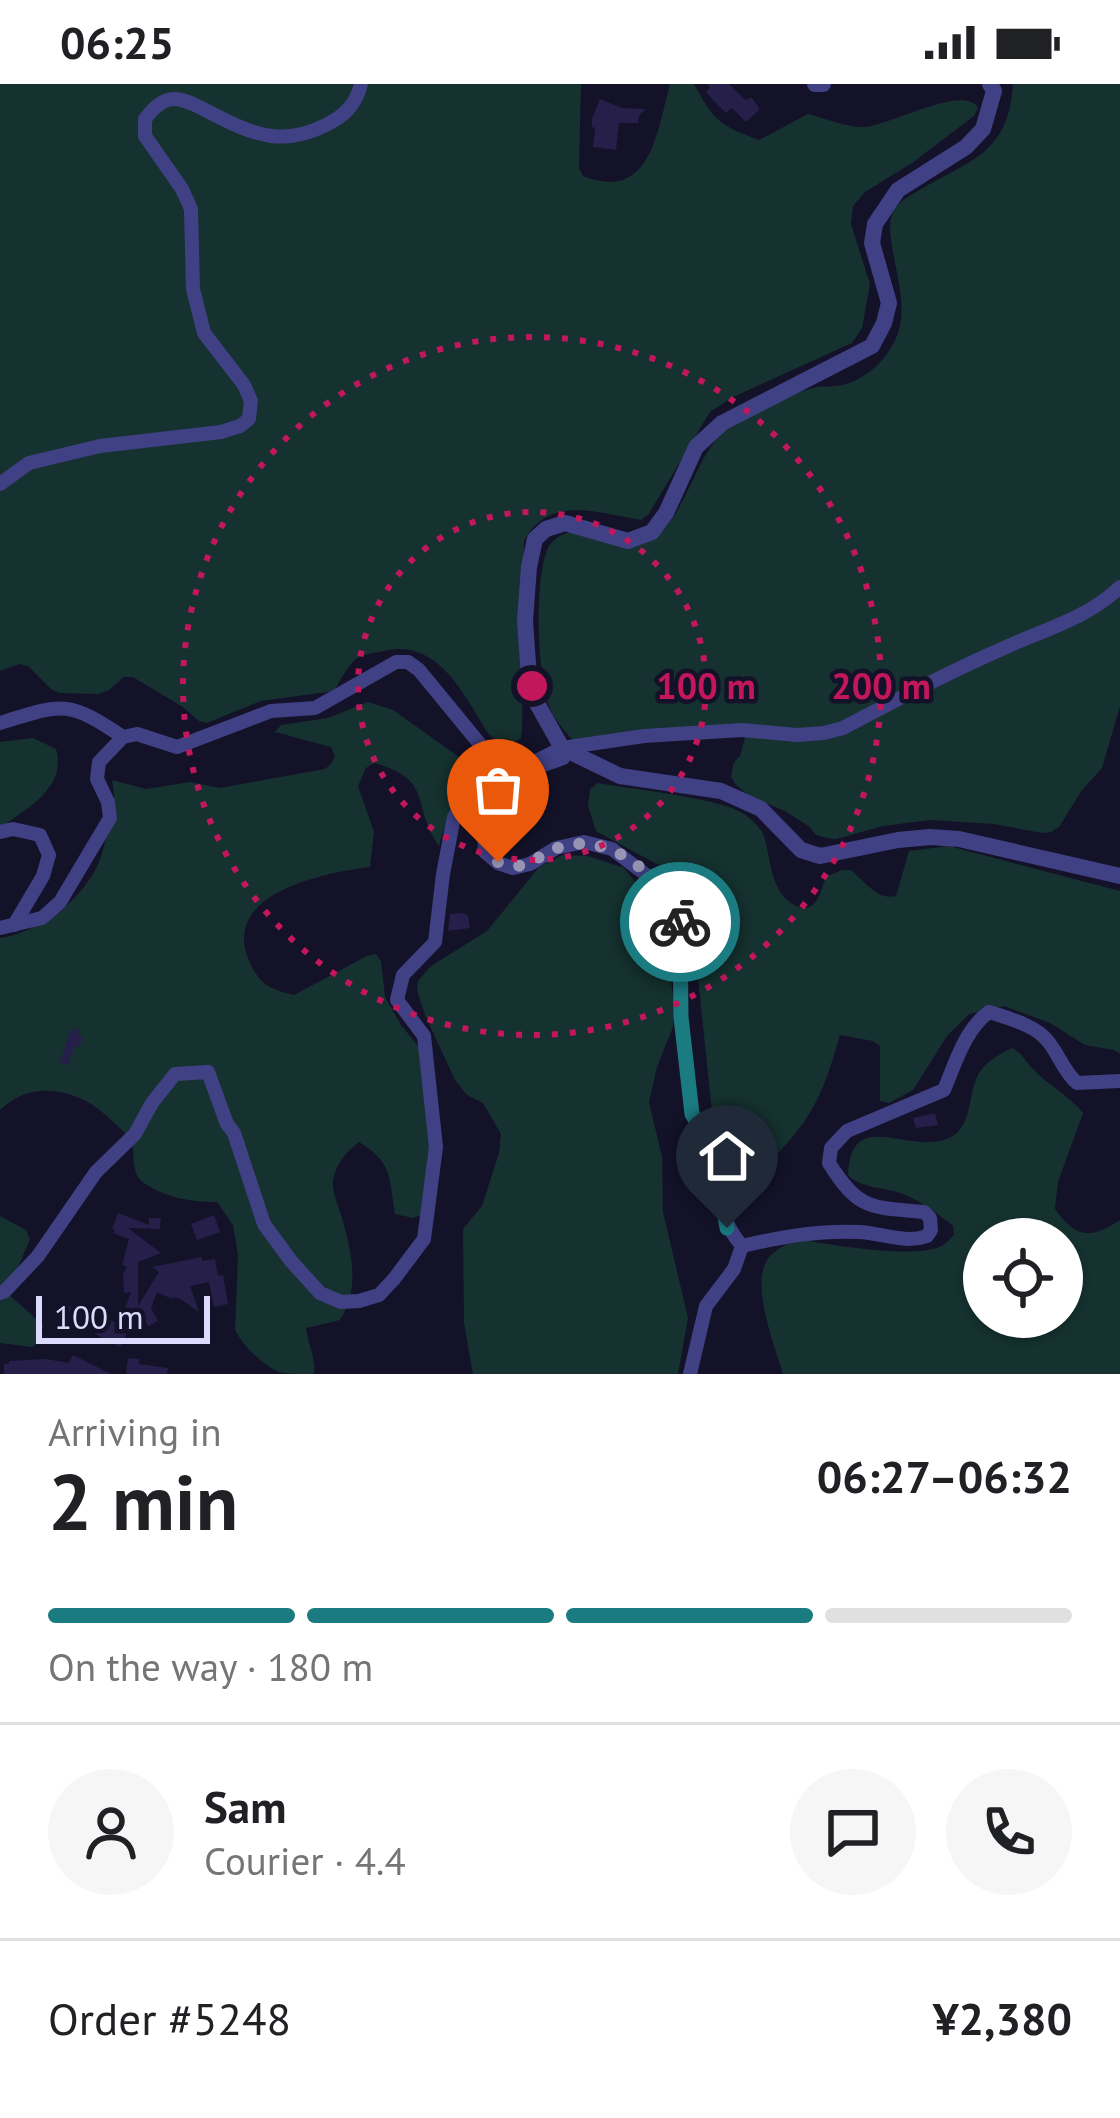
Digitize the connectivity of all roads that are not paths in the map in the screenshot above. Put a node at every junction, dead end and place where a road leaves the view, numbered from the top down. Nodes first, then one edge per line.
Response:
1 (361, 84) edge
2 (990, 84) edge
3 (0, 484) edge
4 (1120, 587) edge
5 (0, 723) edge
6 (123, 737) junction
7 (562, 748) junction
8 (497, 765) junction
9 (0, 832) edge
10 (1120, 876) edge
11 (5, 929) edge
12 (1120, 1082) edge
13 (742, 1246) junction
14 (0, 1293) edge
15 (690, 1374) edge

1 - 3 street
2 - 7 street
4 - 7 street
5 - 6 street
6 - 8 street
6 - 11 street
7 - 8 street
7 - 10 street
7 - 13 street
8 - 14 street
9 - 11 street
12 - 13 street
13 - 15 street

